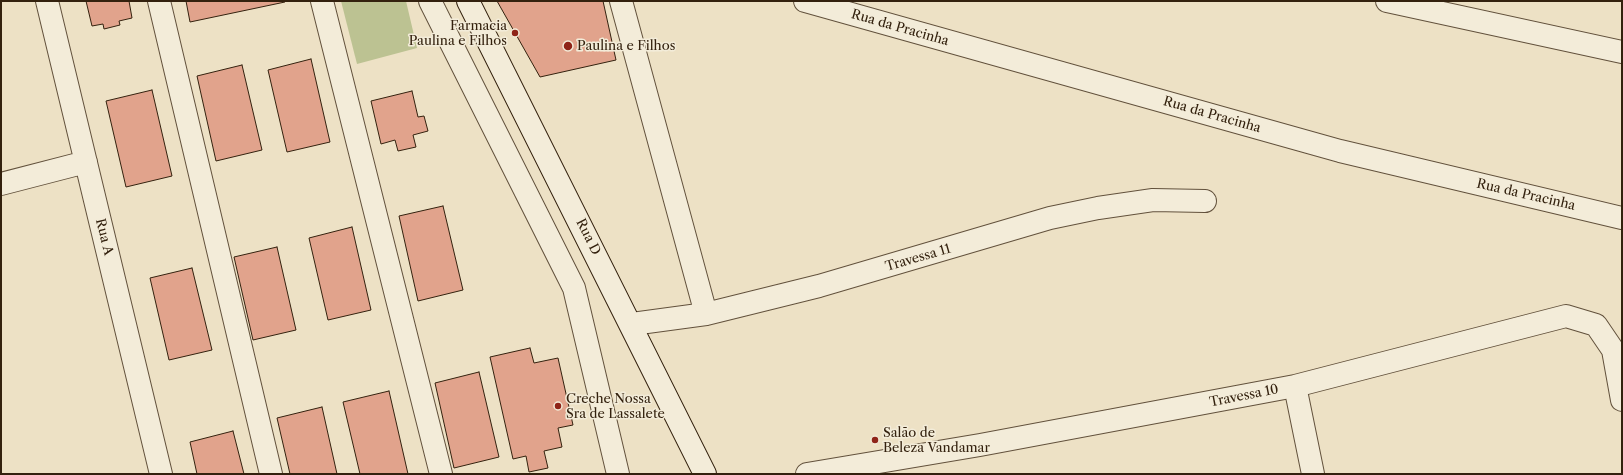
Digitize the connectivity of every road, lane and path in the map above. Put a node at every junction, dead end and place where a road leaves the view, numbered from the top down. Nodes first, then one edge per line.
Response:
1 (47, 1) edge
2 (159, 1) edge
3 (322, 1) edge
4 (430, 1) edge
5 (468, 1) edge
6 (621, 1) edge
7 (805, 1) edge
8 (1387, 1) edge
9 (852, 8) edge
10 (1622, 52) edge
11 (86, 162) junction
12 (1, 184) edge
13 (1204, 201) dead end
14 (1622, 218) edge
15 (706, 314) junction
16 (632, 324) junction
17 (1294, 386) junction
18 (1622, 400) edge
19 (161, 474) edge
20 (271, 474) edge
21 (441, 474) edge
22 (618, 474) edge
23 (705, 474) edge
24 (807, 474) edge
25 (1313, 474) edge

1 - 11 street, Rua A
2 - 20 street
3 - 21 street
4 - 22 street
5 - 16 street, Rua D
6 - 15 street
7 - 9 street, Rua da Pracinha
8 - 10 street
9 - 14 street, Rua da Pracinha
11 - 12 street
11 - 19 street, Rua A
13 - 15 street, Travessa 11
15 - 16 street, Travessa 11
16 - 23 street, Rua D
17 - 18 street, Travessa 10
17 - 24 street, Travessa 10
17 - 25 street

